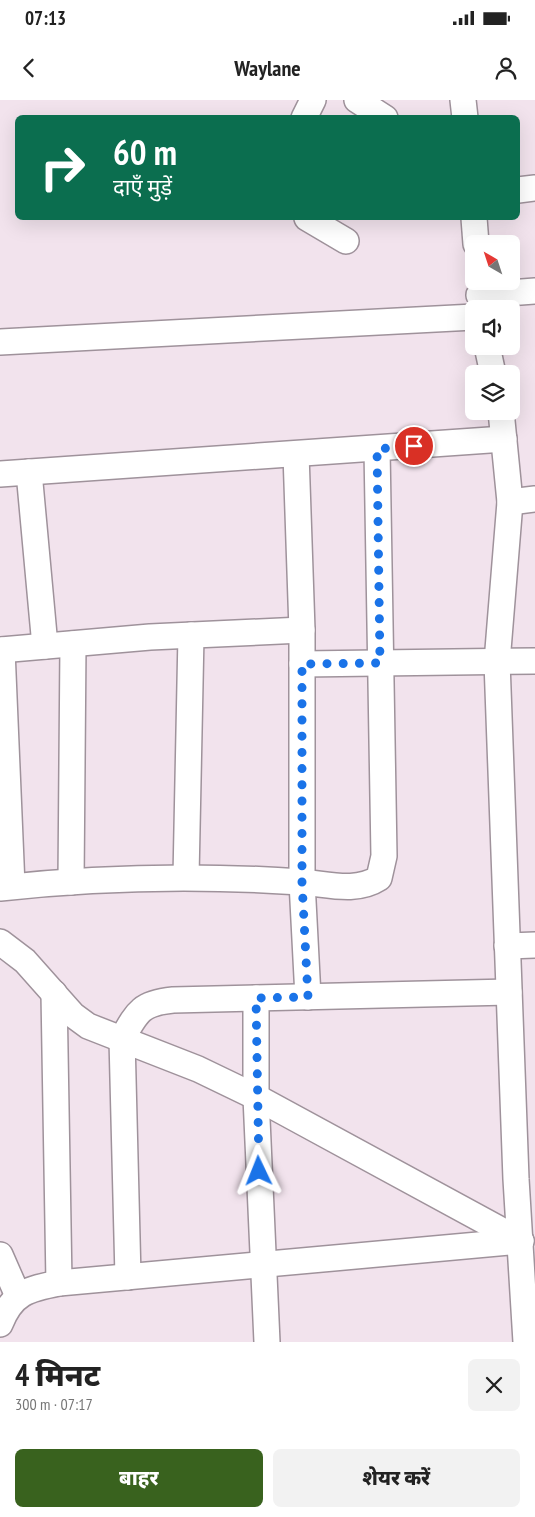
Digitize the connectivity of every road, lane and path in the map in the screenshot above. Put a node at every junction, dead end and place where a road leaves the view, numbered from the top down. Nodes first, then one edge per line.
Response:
1 (313, 100) edge
2 (357, 100) edge
3 (463, 100) edge
4 (306, 115) edge
5 (380, 115) edge
6 (465, 115) edge
7 (535, 188) edge
8 (520, 190) edge
9 (310, 220) edge
10 (474, 220) edge
11 (475, 235) edge
12 (346, 241) dead end
13 (535, 291) edge
14 (484, 300) edge
15 (465, 302) edge
16 (0, 342) edge
17 (502, 420) edge
18 (504, 439) junction
19 (377, 449) junction
20 (296, 454) junction
21 (29, 472) junction
22 (0, 474) edge
23 (535, 499) edge
24 (510, 502) junction
25 (302, 630) junction
26 (191, 635) junction
27 (72, 644) junction
28 (45, 646) junction
29 (1, 650) edge
30 (497, 662) junction
31 (535, 662) edge
32 (380, 663) junction
33 (302, 664) junction
34 (186, 877) junction
35 (71, 882) junction
36 (302, 882) junction
37 (6, 887) edge
38 (0, 942) edge
39 (535, 945) edge
40 (508, 946) junction
41 (509, 992) junction
42 (54, 993) junction
43 (308, 997) junction
44 (256, 998) junction
45 (122, 1039) junction
46 (256, 1097) junction
47 (526, 1178) edge
48 (520, 1242) junction
49 (0, 1255) edge
50 (262, 1265) junction
51 (128, 1277) junction
52 (59, 1283) junction
53 (18, 1296) junction
54 (530, 1307) edge
55 (0, 1324) edge
56 (267, 1342) edge
57 (526, 1342) edge

1 - 4 street
2 - 5 street
3 - 6 street
7 - 8 street
9 - 12 street
10 - 11 street
13 - 14 street
15 - 16 street
17 - 18 street
18 - 19 street
18 - 24 street
19 - 20 street
19 - 32 street
20 - 21 street
20 - 25 street
21 - 22 street
21 - 28 street
23 - 24 street
24 - 30 street
25 - 26 street
25 - 33 street
26 - 27 street
26 - 34 street
27 - 28 street
27 - 35 street
28 - 29 street
29 - 37 street
30 - 31 street
30 - 32 street
30 - 40 street
32 - 33 street
32 - 36 street
33 - 36 street
34 - 35 street
34 - 36 street
35 - 37 street
36 - 43 street
38 - 42 street
39 - 40 street
40 - 41 street
41 - 43 street
41 - 47 street
42 - 45 street
42 - 52 street
43 - 44 street
44 - 45 street
44 - 46 street
45 - 46 street
45 - 51 street
46 - 48 street
46 - 50 street
47 - 48 street
48 - 50 street
48 - 54 street
49 - 53 street
50 - 51 street
50 - 56 street
51 - 52 street
52 - 53 street
53 - 55 street
54 - 57 street

